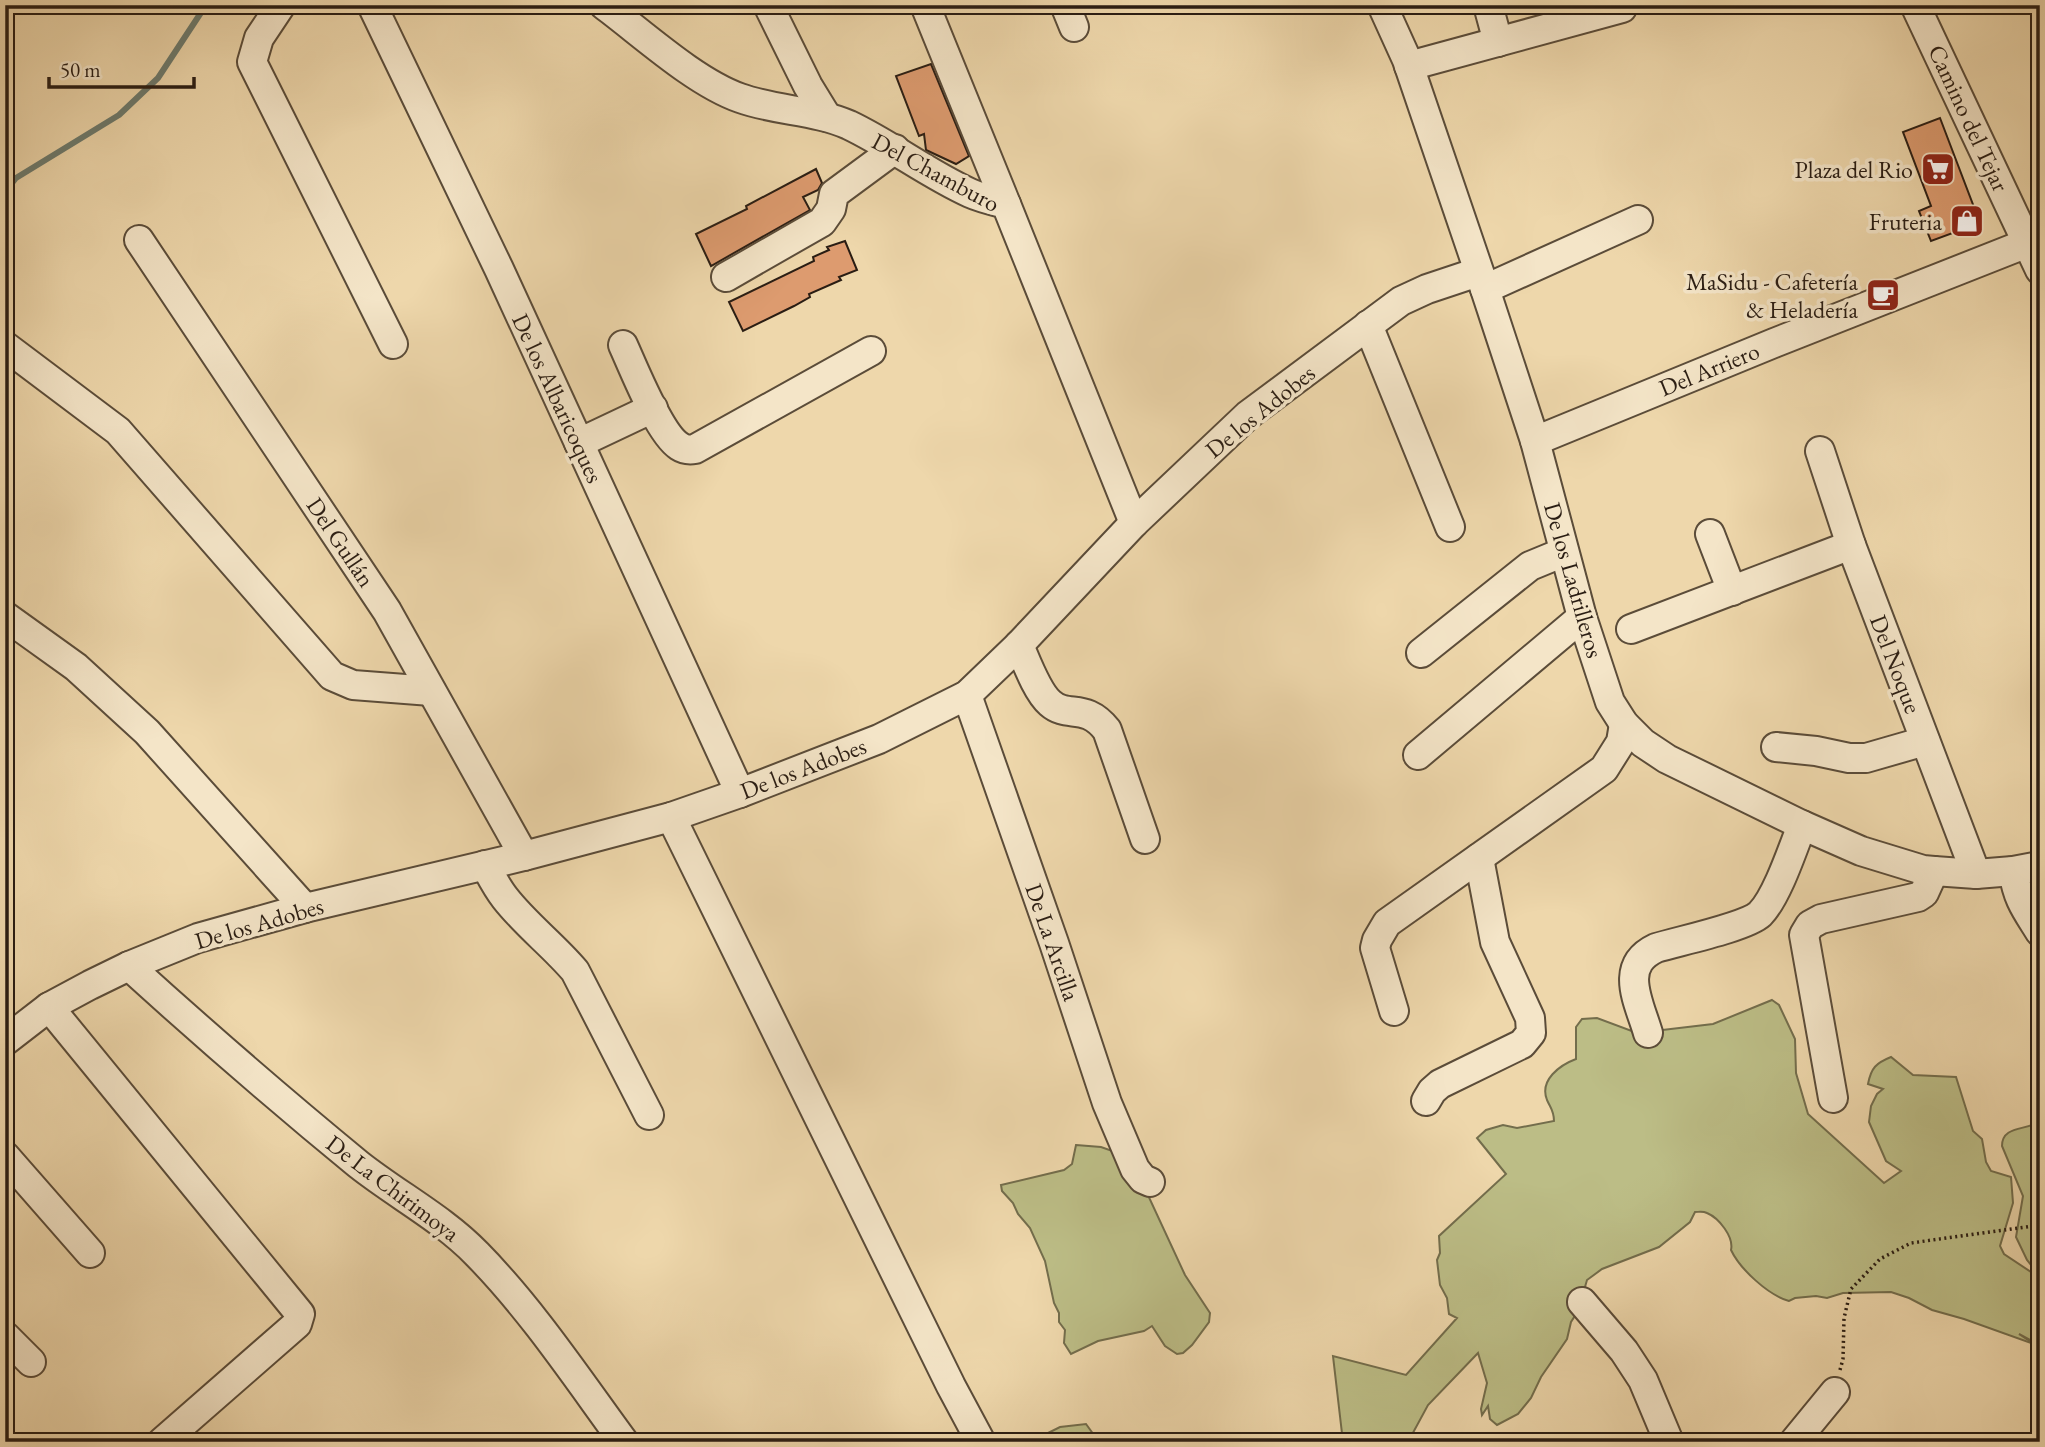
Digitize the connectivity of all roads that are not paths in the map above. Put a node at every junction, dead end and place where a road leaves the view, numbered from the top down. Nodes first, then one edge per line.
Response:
1 (281, 5) edge
2 (372, 5) edge
3 (604, 5) edge
4 (754, 5) edge
5 (768, 5) edge
6 (1382, 5) edge
7 (1488, 5) edge
8 (1915, 5) edge
9 (927, 6) edge
10 (1622, 8) dead end
11 (1498, 42) junction
12 (1409, 66) junction
13 (798, 112) junction
14 (827, 117) junction
15 (895, 149) junction
16 (1006, 204) junction
17 (1639, 220) dead end
18 (139, 240) dead end
19 (2034, 241) edge
20 (2040, 270) edge
21 (726, 276) dead end
22 (1481, 281) junction
23 (1368, 325) junction
24 (393, 344) dead end
25 (623, 345) dead end
26 (5, 346) edge
27 (871, 351) dead end
28 (653, 408) junction
29 (1535, 441) junction
30 (579, 443) junction
31 (1820, 451) dead end
32 (1134, 523) junction
33 (1450, 527) dead end
34 (1710, 534) dead end
35 (1851, 545) junction
36 (1564, 552) junction
37 (1732, 591) junction
38 (5, 616) edge
39 (1581, 617) junction
40 (1632, 629) dead end
41 (1019, 645) junction
42 (1421, 653) dead end
43 (431, 691) junction
44 (967, 695) junction
45 (1624, 724) junction
46 (1926, 741) junction
47 (1776, 747) dead end
48 (1418, 755) dead end
49 (740, 793) junction
50 (671, 817) junction
51 (1802, 825) junction
52 (1145, 839) dead end
53 (524, 856) junction
54 (1479, 858) junction
55 (485, 865) junction
56 (2026, 868) edge
57 (1934, 871) junction
58 (1976, 874) junction
59 (305, 908) junction
60 (2040, 932) edge
61 (129, 966) junction
62 (49, 1007) junction
63 (1394, 1011) dead end
64 (1648, 1033) dead end
65 (5, 1041) edge
66 (1833, 1098) dead end
67 (1426, 1101) dead end
68 (649, 1115) dead end
69 (5, 1156) edge
70 (1150, 1182) dead end
71 (90, 1253) dead end
72 (1582, 1302) dead end
73 (5, 1336) edge
74 (31, 1362) dead end
75 (1835, 1392) road end
76 (162, 1442) edge
77 (624, 1442) edge
78 (981, 1442) edge
79 (1669, 1442) edge
80 (1794, 1442) edge

1 - 24 street
2 - 30 street, De los Albaricoques
3 - 13 street, Del Chamburo
4 - 13 street
5 - 14 street
6 - 12 street, De los Ladrilleros
7 - 11 street
8 - 19 street, Camino del Tejar
9 - 16 street
10 - 11 street
11 - 12 street
12 - 22 street, De los Ladrilleros
13 - 14 street, Del Chamburo
14 - 15 street, Del Chamburo
15 - 16 street, Del Chamburo
15 - 21 street
16 - 32 street, Del Chamburo
17 - 22 street, De los Adobes
18 - 43 street, Del Gullán
19 - 20 street, Camino del Tejar
19 - 29 street, Del Arriero
22 - 23 street, De los Adobes
22 - 29 street, De los Ladrilleros
23 - 32 street, De los Adobes
23 - 33 street
25 - 28 street
26 - 43 street
27 - 28 street
28 - 30 street
29 - 36 street, De los Ladrilleros
30 - 49 street, De los Albaricoques
31 - 35 street, Del Noque
32 - 41 street, De los Adobes
34 - 37 street
35 - 37 street
35 - 46 street, Del Noque
36 - 39 street, De los Ladrilleros
36 - 42 street
37 - 40 street
38 - 59 street
39 - 45 street, De los Ladrilleros
39 - 48 street
41 - 44 street, De los Adobes
41 - 52 street
43 - 53 street, Del Gullán
44 - 49 street, De los Adobes
44 - 70 street, De La Arcilla
45 - 51 street, De los Ladrilleros
45 - 54 street
46 - 47 street
46 - 58 street, Del Noque
49 - 50 street, De los Adobes
50 - 53 street, De los Adobes
50 - 78 street
51 - 57 street, De los Ladrilleros
51 - 64 street
53 - 55 street, De los Adobes
54 - 63 street
54 - 67 street
55 - 59 street, De los Adobes
55 - 68 street
56 - 58 street, De los Ladrilleros
56 - 60 street
57 - 58 street, De los Ladrilleros
57 - 66 street
59 - 61 street, De los Adobes
61 - 62 street, De los Adobes
61 - 77 street, De La Chirimoya
62 - 65 street, De los Adobes
62 - 76 street
69 - 71 street
72 - 79 street
73 - 74 street
75 - 80 street

